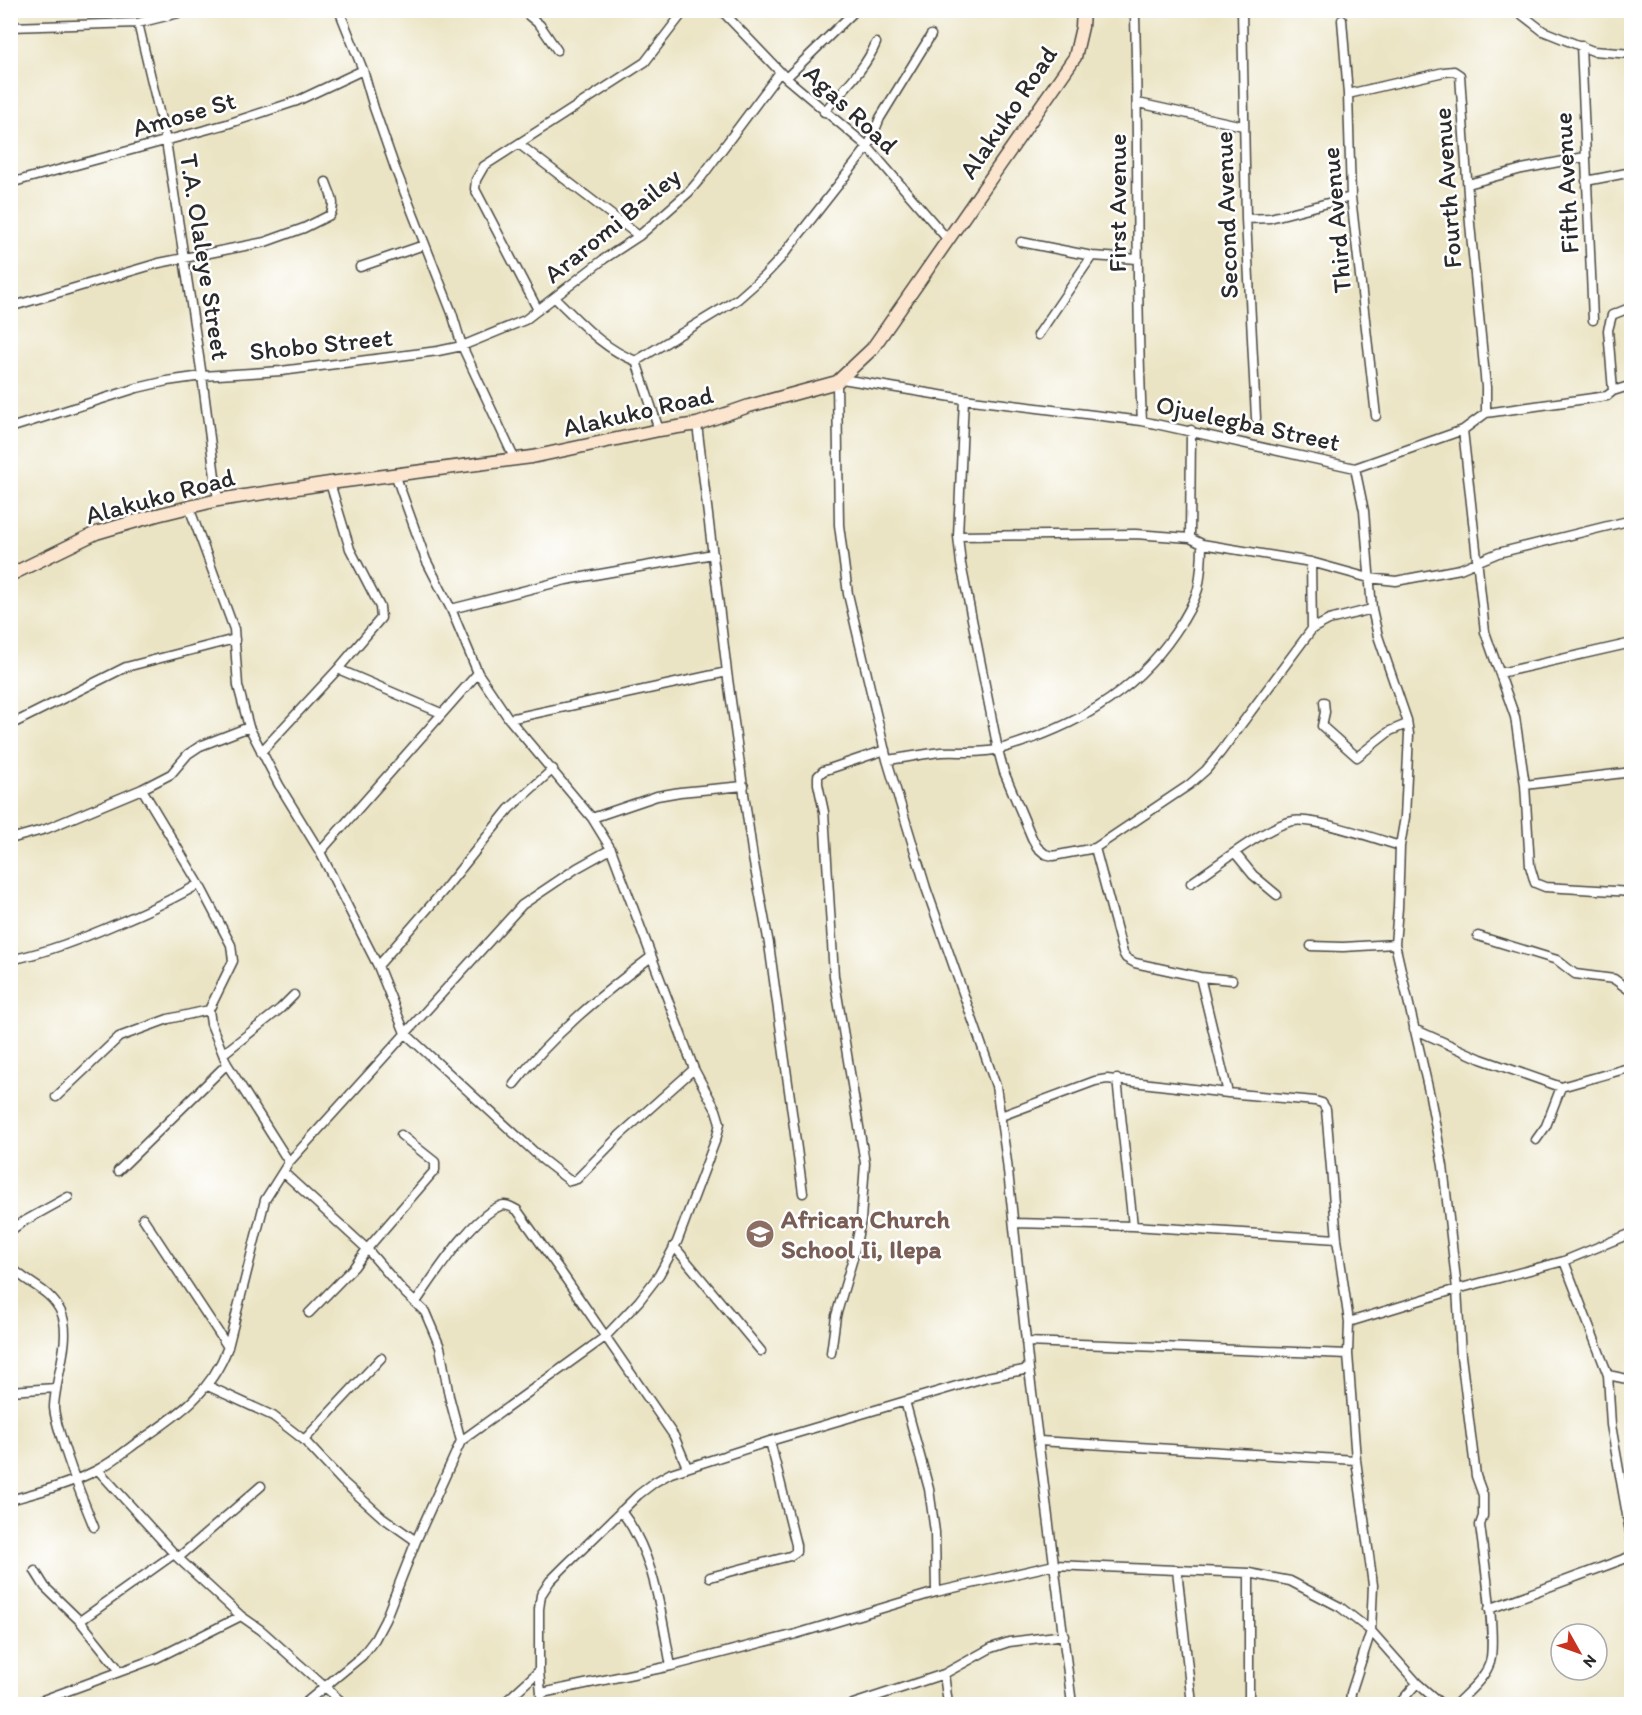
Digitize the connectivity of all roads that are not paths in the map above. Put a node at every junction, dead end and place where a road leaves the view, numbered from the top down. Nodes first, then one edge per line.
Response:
1 (191, 10) edge
2 (339, 10) edge
3 (522, 10) edge
4 (686, 10) edge
5 (721, 10) edge
6 (856, 10) edge
7 (1083, 10) edge
8 (1129, 10) edge
9 (1242, 10) edge
10 (1516, 10) edge
11 (1342, 20) dead end
12 (138, 23) junction
13 (10, 27) edge
14 (932, 35) dead end
15 (876, 43) dead end
16 (1581, 45) junction
17 (556, 50) dead end
18 (1632, 54) edge
19 (363, 70) junction
20 (783, 75) junction
21 (1348, 94) junction
22 (1138, 103) junction
23 (824, 112) junction
24 (1243, 126) junction
25 (166, 141) junction
26 (519, 144) junction
27 (868, 147) junction
28 (1585, 157) junction
29 (1632, 172) edge
30 (1586, 181) junction
31 (326, 182) dead end
32 (10, 183) edge
33 (1468, 184) junction
34 (1351, 197) junction
35 (1246, 219) junction
36 (639, 236) junction
37 (949, 241) junction
38 (1021, 242) dead end
39 (424, 244) junction
40 (1092, 256) junction
41 (183, 258) junction
42 (1137, 259) junction
43 (360, 267) dead end
44 (555, 298) junction
45 (1632, 307) edge
46 (10, 308) edge
47 (538, 310) junction
48 (1593, 320) dead end
49 (1038, 335) dead end
50 (462, 345) junction
51 (636, 361) junction
52 (202, 376) junction
53 (839, 381) junction
54 (1632, 385) edge
55 (1613, 391) junction
56 (964, 399) junction
57 (1486, 413) junction
58 (1376, 416) dead end
59 (1256, 418) dead end
60 (1142, 421) junction
61 (697, 424) junction
62 (10, 428) edge
63 (659, 430) junction
64 (1191, 430) junction
65 (1464, 430) junction
66 (515, 460) junction
67 (1355, 468) junction
68 (395, 474) junction
69 (330, 483) junction
70 (218, 500) junction
71 (189, 507) junction
72 (1632, 520) edge
73 (958, 536) junction
74 (1190, 538) junction
75 (1202, 544) junction
76 (713, 554) junction
77 (1478, 561) junction
78 (1311, 562) junction
79 (10, 575) edge
80 (1369, 578) junction
81 (451, 609) junction
82 (1372, 609) junction
83 (1312, 629) junction
84 (235, 639) junction
85 (1632, 643) edge
86 (338, 669) junction
87 (727, 672) junction
88 (478, 673) junction
89 (1500, 673) junction
90 (1324, 702) dead end
91 (441, 713) junction
92 (509, 719) junction
93 (1407, 724) junction
94 (10, 725) edge
95 (249, 727) junction
96 (885, 750) junction
97 (998, 750) junction
98 (261, 752) junction
99 (887, 760) junction
100 (553, 770) junction
101 (1632, 772) edge
102 (1525, 785) junction
103 (744, 786) junction
104 (142, 789) junction
105 (592, 818) junction
106 (10, 839) edge
107 (1400, 846) junction
108 (1095, 848) junction
109 (611, 849) junction
110 (320, 852) junction
111 (1235, 854) junction
112 (1191, 883) dead end
113 (199, 884) junction
114 (1632, 892) edge
115 (1277, 895) dead end
116 (1478, 936) dead end
117 (1395, 944) junction
118 (1311, 946) dead end
119 (651, 957) junction
120 (10, 960) edge
121 (378, 966) junction
122 (1200, 976) junction
123 (1232, 980) dead end
124 (1632, 992) edge
125 (294, 995) dead end
126 (209, 1010) junction
127 (1414, 1029) junction
128 (405, 1033) junction
129 (223, 1054) junction
130 (227, 1064) junction
131 (1632, 1067) edge
132 (694, 1069) junction
133 (1117, 1079) junction
134 (514, 1084) dead end
135 (1561, 1087) junction
136 (1228, 1093) junction
137 (56, 1097) dead end
138 (1000, 1116) junction
139 (401, 1135) dead end
140 (1536, 1140) dead end
141 (289, 1162) junction
142 (118, 1171) dead end
143 (283, 1172) junction
144 (803, 1193) dead end
145 (68, 1197) dead end
146 (143, 1218) dead end
147 (1014, 1223) junction
148 (1133, 1226) junction
149 (10, 1231) edge
150 (1632, 1233) edge
151 (1337, 1239) junction
152 (674, 1246) junction
153 (367, 1249) junction
154 (1564, 1261) junction
155 (12, 1270) edge
156 (1457, 1289) junction
157 (416, 1302) junction
158 (309, 1313) dead end
159 (1349, 1322) junction
160 (605, 1338) junction
161 (1026, 1342) junction
162 (228, 1347) junction
163 (761, 1351) dead end
164 (831, 1353) dead end
165 (1348, 1354) junction
166 (381, 1358) dead end
167 (1029, 1369) junction
168 (1608, 1375) junction
169 (1632, 1380) edge
170 (208, 1386) junction
171 (56, 1388) junction
172 (10, 1391) edge
173 (905, 1401) junction
174 (304, 1440) junction
175 (461, 1441) junction
176 (770, 1441) junction
177 (1039, 1441) junction
178 (1356, 1460) junction
179 (687, 1467) junction
180 (98, 1470) junction
181 (75, 1479) junction
182 (261, 1486) dead end
183 (10, 1500) edge
184 (621, 1511) junction
185 (94, 1527) dead end
186 (416, 1541) junction
187 (1632, 1543) edge
188 (176, 1556) junction
189 (1632, 1556) edge
190 (1054, 1565) junction
191 (1177, 1570) junction
192 (35, 1571) dead end
193 (1249, 1573) junction
194 (710, 1577) dead end
195 (936, 1592) junction
196 (1489, 1609) junction
197 (241, 1616) junction
198 (80, 1621) junction
199 (1371, 1631) junction
200 (1064, 1635) junction
201 (116, 1666) dead end
202 (671, 1666) junction
203 (539, 1671) junction
204 (944, 1674) junction
205 (1417, 1683) junction
206 (326, 1687) junction
207 (542, 1693) junction
208 (32, 1704) edge
209 (304, 1704) edge
210 (344, 1704) edge
211 (503, 1704) edge
212 (542, 1704) edge
213 (853, 1704) edge
214 (948, 1704) edge
215 (1072, 1704) edge
216 (1192, 1704) edge
217 (1249, 1704) edge
218 (1350, 1704) edge
219 (1399, 1704) edge
220 (1441, 1704) edge
221 (1456, 1704) edge

1 - 12 street
2 - 19 street
3 - 17 street
4 - 26 street
5 - 20 street, Agas Road
6 - 20 street, Araromi Bailey
7 - 37 main road, Alakuko Road
8 - 22 street, First Avenue
9 - 24 street, Second Avenue
10 - 16 street
11 - 21 street, Third Avenue
12 - 13 street
12 - 25 street, T.A. Olaleye Street
14 - 27 street
15 - 23 street
16 - 18 street
16 - 28 street, Fifth Avenue
19 - 25 street, Amose St
19 - 39 street
20 - 23 street, Agas Road
20 - 36 street, Araromi Bailey
21 - 33 street, Fourth Avenue
21 - 34 street, Third Avenue
22 - 24 street
22 - 42 street, First Avenue
23 - 27 street, Agas Road
24 - 35 street, Second Avenue
25 - 32 street, Amose St
25 - 41 street, T.A. Olaleye Street
26 - 36 street
26 - 47 street
27 - 37 street, Agas Road
27 - 51 street
28 - 30 street, Fifth Avenue
28 - 33 street
29 - 30 street
30 - 48 street, Fifth Avenue
31 - 41 street
33 - 57 street, Fourth Avenue
34 - 35 street
34 - 58 street, Third Avenue
35 - 59 street, Second Avenue
36 - 44 street, Araromi Bailey
37 - 53 main road, Alakuko Road
38 - 40 street
39 - 43 street
39 - 50 street
40 - 42 street
40 - 49 street
41 - 46 street
41 - 52 street, T.A. Olaleye Street
42 - 60 street, First Avenue
44 - 47 street, Araromi Bailey
44 - 51 street
45 - 55 street
47 - 50 street, Araromi Bailey
50 - 52 street, Shobo Street
50 - 66 street
51 - 63 street
52 - 62 street, Shobo Street
52 - 70 street, T.A. Olaleye Street
53 - 56 street, Ojuelegba Street
53 - 61 main road, Alakuko Road
53 - 96 street
54 - 55 street, Ojuelegba Street
55 - 57 street, Ojuelegba Street
56 - 60 street, Ojuelegba Street
56 - 73 street
57 - 65 street, Ojuelegba Street
60 - 64 street, Ojuelegba Street
61 - 63 main road, Alakuko Road
61 - 76 street
63 - 66 main road, Alakuko Road
64 - 67 street, Ojuelegba Street
64 - 74 street
65 - 67 street, Ojuelegba Street
65 - 77 street
66 - 68 main road, Alakuko Road
67 - 80 street
68 - 69 main road, Alakuko Road
68 - 81 street
69 - 70 main road, Alakuko Road
69 - 86 street
70 - 71 main road, Alakuko Road
71 - 79 main road, Alakuko Road
71 - 84 street
72 - 77 street
73 - 74 street
73 - 97 street
74 - 75 street
75 - 78 street
75 - 97 street
76 - 81 street
76 - 87 street
77 - 80 street
77 - 89 street
78 - 80 street
78 - 83 street
80 - 82 street
81 - 88 street
82 - 83 street
82 - 93 street
83 - 108 street
84 - 94 street
84 - 95 street
85 - 89 street
86 - 91 street
86 - 98 street
87 - 92 street
87 - 103 street
88 - 91 street
88 - 92 street
89 - 102 street
90 - 93 street
91 - 110 street
92 - 100 street
93 - 107 street
95 - 98 street
95 - 104 street
96 - 99 street
96 - 164 street
97 - 99 street
97 - 108 street
98 - 110 street
99 - 138 street
100 - 105 street
100 - 121 street
101 - 102 street
102 - 114 street
103 - 105 street
103 - 144 street
104 - 106 street
104 - 113 street
105 - 109 street
107 - 111 street
107 - 117 street
108 - 122 street
109 - 119 street
109 - 128 street
110 - 121 street
111 - 112 street
111 - 115 street
113 - 120 street
113 - 126 street
116 - 124 street
117 - 118 street
117 - 127 street
119 - 132 street
119 - 134 street
121 - 128 street
122 - 123 street
122 - 136 street
125 - 129 street
126 - 129 street
126 - 137 street
127 - 135 street
127 - 156 street
128 - 132 street
128 - 141 street
129 - 130 street
130 - 141 street
130 - 142 street
131 - 135 street
132 - 152 street
133 - 136 street
133 - 138 street
133 - 148 street
135 - 140 street
136 - 151 street
138 - 147 street
139 - 153 street
141 - 143 street
143 - 153 street
143 - 162 street
145 - 149 street
146 - 162 street
147 - 148 street
147 - 161 street
148 - 151 street
150 - 154 street
151 - 159 street
152 - 160 street
152 - 163 street
153 - 157 street
153 - 158 street
154 - 156 street
154 - 168 street
155 - 171 street
156 - 159 street
156 - 196 street
157 - 160 street
157 - 175 street
159 - 165 street
160 - 175 street
160 - 179 street
161 - 165 street
161 - 167 street
162 - 170 street
165 - 178 street
166 - 174 street
167 - 173 street
167 - 177 street
168 - 169 street
168 - 187 street
170 - 174 street
170 - 180 street
171 - 172 street
171 - 181 street
173 - 176 street
173 - 195 street
174 - 186 street
175 - 186 street
176 - 179 street
176 - 194 street
177 - 178 street
177 - 190 street
178 - 199 street
179 - 184 street
180 - 181 street
180 - 188 street
181 - 183 street
181 - 185 street
182 - 188 street
184 - 202 street
184 - 203 street
186 - 206 street
188 - 197 street
188 - 198 street
189 - 196 street
190 - 191 street
190 - 195 street
190 - 200 street
191 - 193 street
191 - 216 street
192 - 198 street
193 - 199 street
193 - 217 street
195 - 202 street
196 - 221 street
197 - 206 street
197 - 208 street
198 - 201 street
199 - 205 street
199 - 218 street
200 - 204 street
200 - 215 street
202 - 207 street
203 - 207 street
203 - 211 street
204 - 213 street
204 - 214 street
205 - 219 street
205 - 220 street
206 - 209 street
206 - 210 street
207 - 212 street

